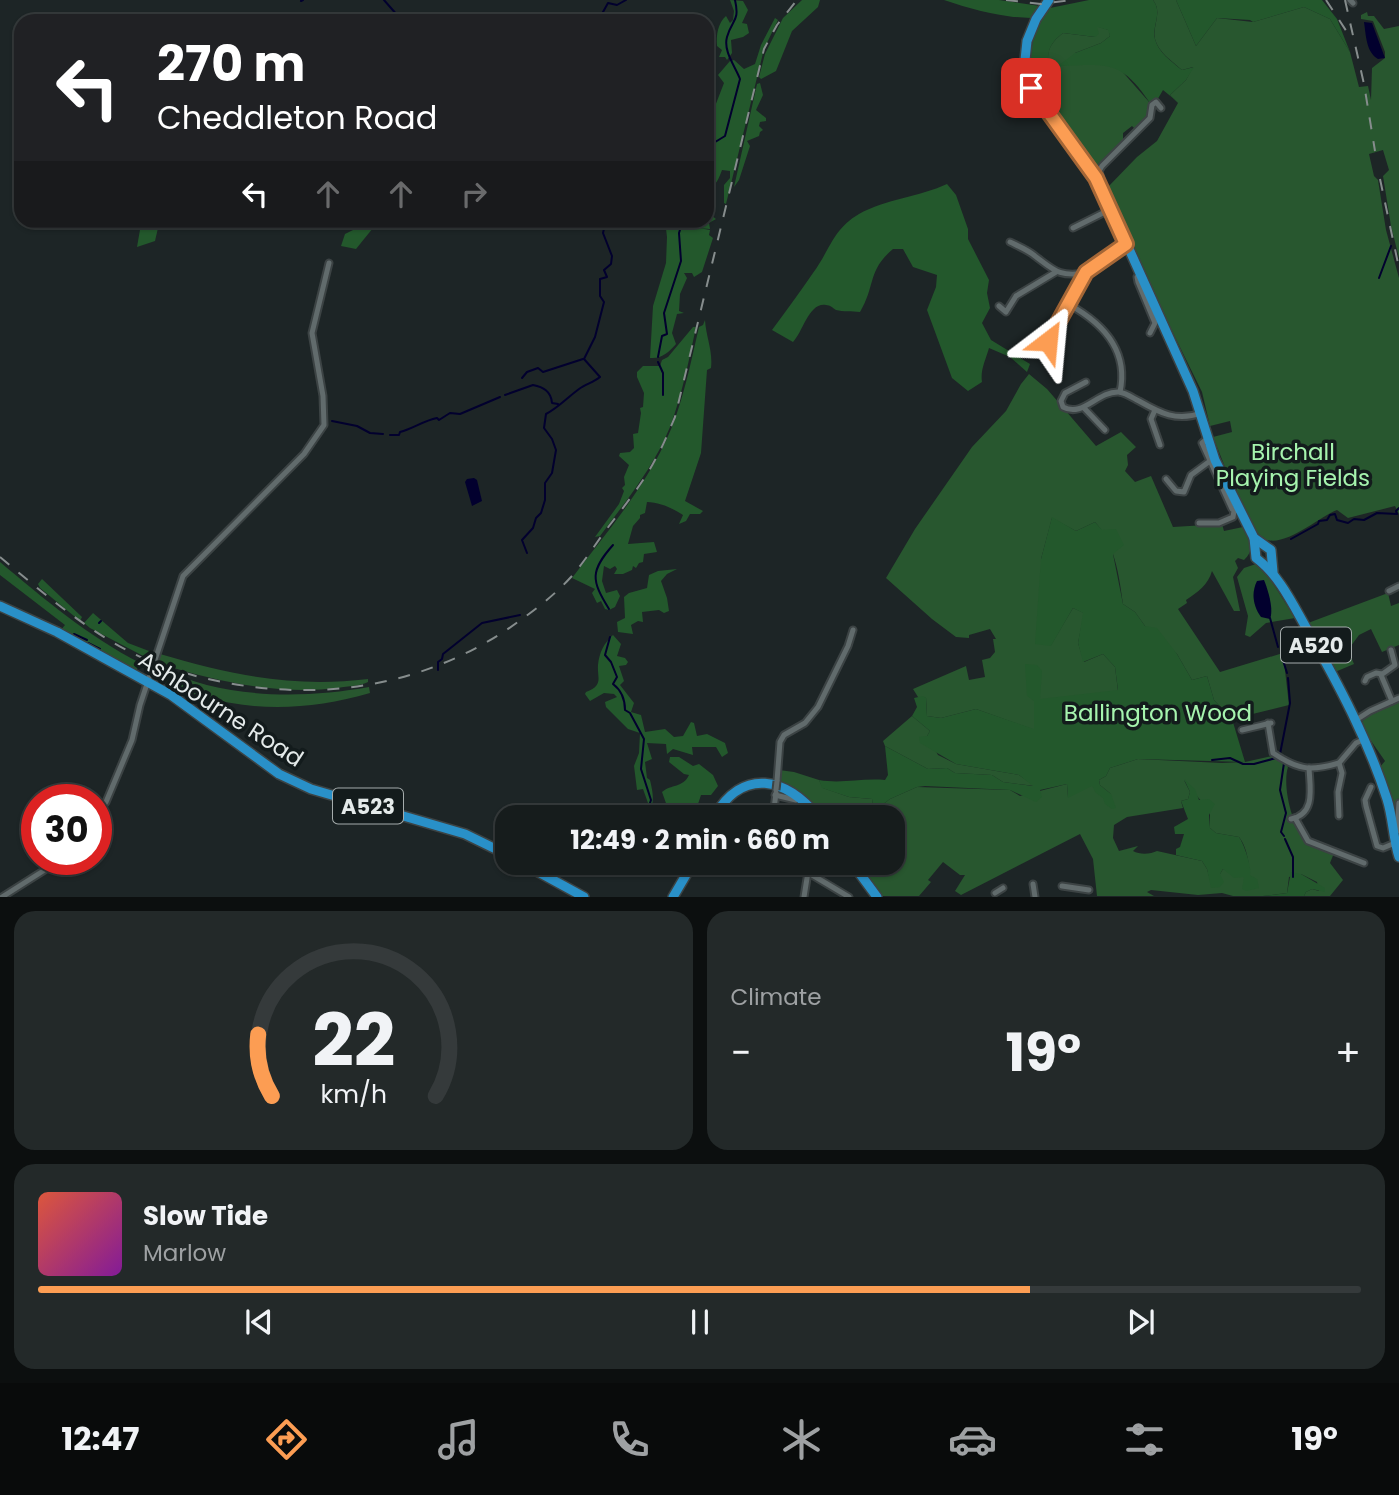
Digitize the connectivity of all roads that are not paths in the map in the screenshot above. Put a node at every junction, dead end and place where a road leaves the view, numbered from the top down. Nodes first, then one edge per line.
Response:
1 (1049, 0) edge
2 (1161, 108) dead end
3 (1102, 189) junction
4 (1111, 209) junction
5 (1073, 228) dead end
6 (1010, 242) dead end
7 (1126, 244) junction
8 (328, 263) dead end
9 (1056, 272) junction
10 (1086, 272) junction
11 (1140, 275) junction
12 (1068, 304) junction
13 (999, 306) dead end
14 (1150, 333) dead end
15 (1047, 344) dead end
16 (1086, 382) dead end
17 (1120, 392) junction
18 (1084, 408) junction
19 (1155, 410) junction
20 (1201, 413) junction
21 (1105, 430) dead end
22 (1160, 445) dead end
23 (1211, 460) junction
24 (1166, 479) dead end
25 (1237, 511) junction
26 (1199, 523) dead end
27 (1259, 547) junction
28 (1266, 560) junction
29 (1399, 586) edge
30 (1389, 591) dead end
31 (0, 606) edge
32 (853, 630) dead end
33 (1391, 650) dead end
34 (1395, 665) junction
35 (1399, 673) edge
36 (1381, 674) junction
37 (1365, 681) dead end
38 (149, 682) junction
39 (1399, 698) edge
40 (1392, 701) junction
41 (1356, 720) junction
42 (1241, 731) dead end
43 (1365, 739) junction
44 (1339, 763) junction
45 (1309, 768) junction
46 (112, 788) edge
47 (1371, 790) dead end
48 (776, 793) junction
49 (800, 800) junction
50 (1399, 803) edge
51 (723, 805) edge
52 (774, 805) edge
53 (805, 805) edge
54 (1337, 813) dead end
55 (1394, 839) junction
56 (495, 849) edge
57 (1399, 857) edge
58 (1364, 863) dead end
59 (37, 875) edge
60 (544, 875) edge
61 (686, 875) edge
62 (808, 875) edge
63 (813, 875) edge
64 (861, 875) edge
65 (1032, 887) dead end
66 (1087, 889) dead end
67 (2, 897) edge
68 (584, 897) edge
69 (673, 897) edge
70 (804, 897) edge
71 (849, 897) edge
72 (877, 897) edge
73 (1035, 897) edge
74 (1063, 897) edge

1 - 3 highway
2 - 3 street
3 - 4 highway
4 - 5 street
4 - 7 highway
6 - 9 street
7 - 10 street
7 - 11 highway
8 - 38 street
9 - 10 street
9 - 13 street
10 - 12 street
11 - 14 street
11 - 20 highway
12 - 15 street
12 - 17 street
16 - 18 street
17 - 18 street
17 - 19 street
18 - 21 street
19 - 20 street
19 - 22 street
20 - 23 highway
23 - 24 street
23 - 25 highway
25 - 26 street
25 - 27 highway
27 - 28 highway
27 - 28 highway
28 - 41 highway, A520
29 - 30 street
31 - 38 highway, Ashbourne Road / A523
32 - 48 street, bridge
33 - 34 street
34 - 35 street
34 - 36 street
36 - 37 street
36 - 40 street
38 - 46 street
38 - 56 highway, Ashbourne Road / A523
39 - 40 street
40 - 41 street
41 - 43 highway, A520
42 - 45 street
43 - 44 street
43 - 55 highway, A520
44 - 45 street
44 - 54 street
45 - 58 street
47 - 55 street
48 - 49 street
48 - 52 street
49 - 51 highway
49 - 53 highway
50 - 55 street
55 - 57 highway, A520
59 - 67 street
60 - 68 highway
61 - 69 highway
62 - 70 street
63 - 71 street
64 - 72 highway
65 - 73 street
66 - 74 street

